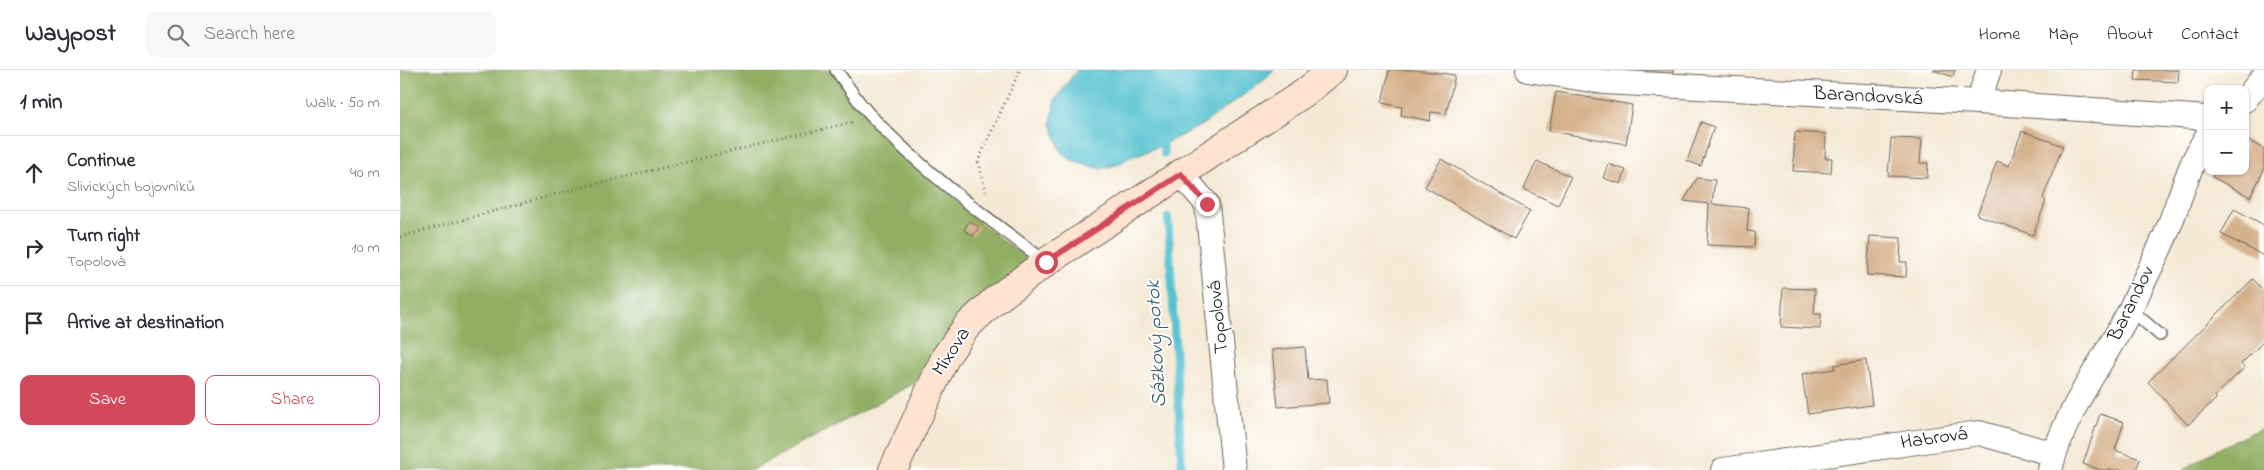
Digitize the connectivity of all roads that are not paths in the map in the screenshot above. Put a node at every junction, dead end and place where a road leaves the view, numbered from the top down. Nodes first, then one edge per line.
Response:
1 (836, 70) edge
2 (1333, 70) edge
3 (1528, 70) edge
4 (1989, 70) edge
5 (2264, 76) edge
6 (2249, 95) edge
7 (1978, 102) junction
8 (2204, 118) edge
9 (2204, 141) edge
10 (1181, 174) junction
11 (1046, 262) junction
12 (2130, 309) junction
13 (2160, 335) dead end
14 (2052, 462) edge
15 (893, 470) edge
16 (1234, 470) edge
17 (1724, 470) edge

1 - 11 lane
2 - 10 street, Mixova
3 - 7 street, Barandovská
4 - 7 street
5 - 6 street
7 - 8 street, Barandovská
9 - 12 street, Barandov
10 - 11 street, Mixova
10 - 16 street, Topolová
11 - 15 street, Mixova
12 - 13 lane
12 - 14 street, Barandov
14 - 17 street, Habrová

